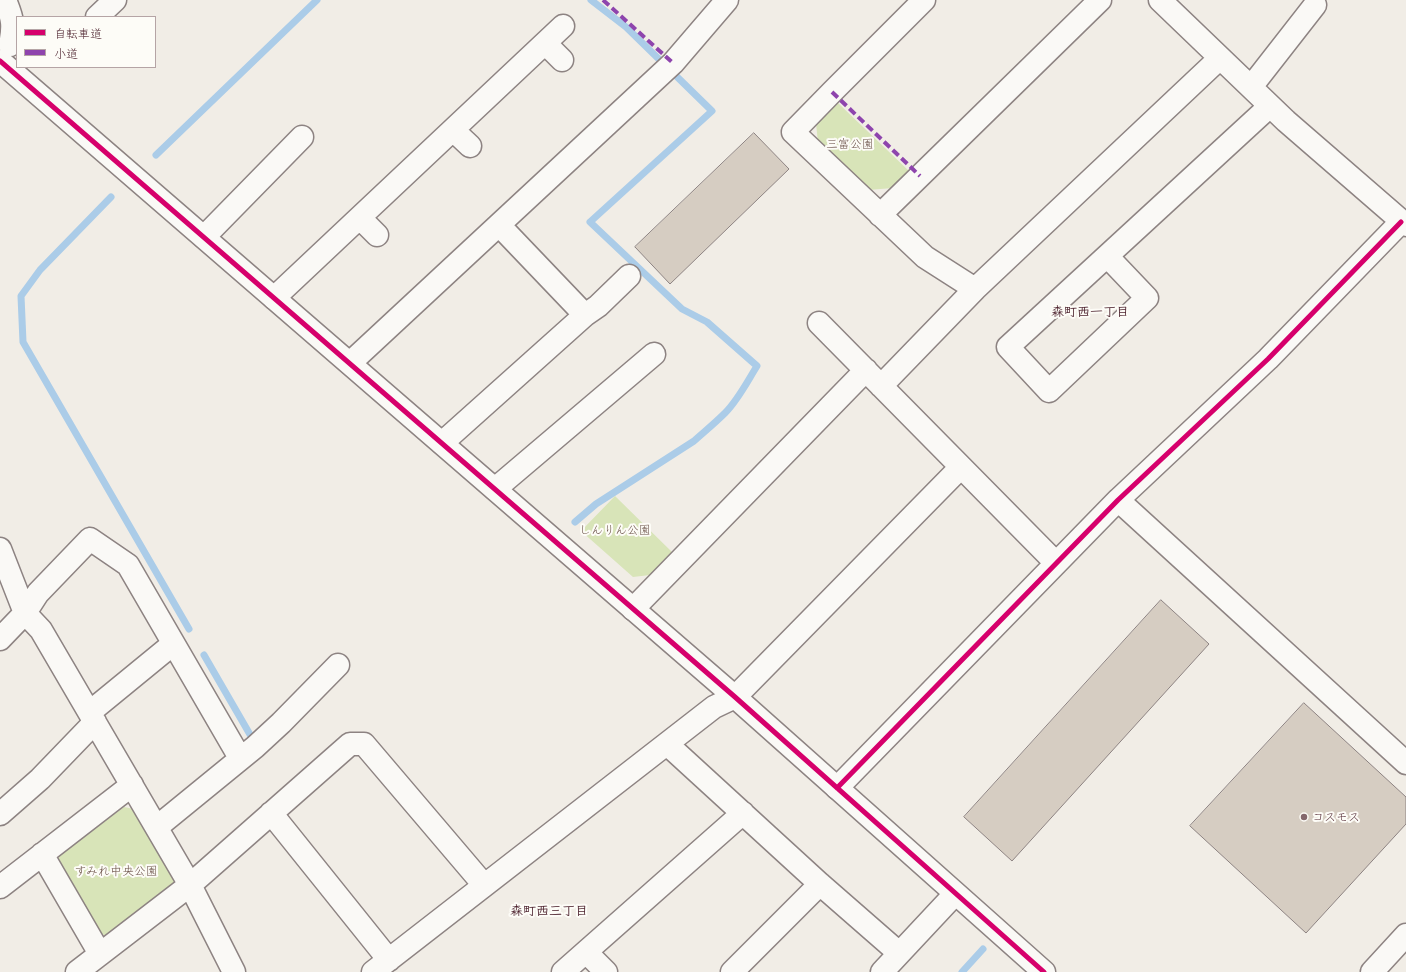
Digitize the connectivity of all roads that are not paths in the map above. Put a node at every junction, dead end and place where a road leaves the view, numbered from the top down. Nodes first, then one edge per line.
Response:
1 (5, 0) edge
2 (115, 0) edge
3 (727, 0) edge
4 (924, 0) edge
5 (1100, 0) edge
6 (1173, 5) edge
7 (1315, 5) dead end
8 (98, 16) edge
9 (563, 26) dead end
10 (545, 43) junction
11 (7, 50) edge
12 (1220, 58) junction
13 (16, 59) edge
14 (562, 60) dead end
15 (26, 68) edge
16 (1251, 87) junction
17 (1270, 106) junction
18 (453, 130) junction
19 (302, 138) dead end
20 (470, 146) dead end
21 (880, 215) junction
22 (360, 218) junction
23 (1404, 224) edge
24 (499, 225) junction
25 (377, 235) dead end
26 (204, 237) junction
27 (1107, 256) junction
28 (629, 276) dead end
29 (975, 289) junction
30 (274, 298) junction
31 (585, 314) junction
32 (819, 323) dead end
33 (654, 354) dead end
34 (350, 363) junction
35 (866, 370) junction
36 (881, 386) junction
37 (442, 444) junction
38 (961, 467) junction
39 (495, 488) junction
40 (1118, 500) junction
41 (0, 549) edge
42 (1056, 563) junction
43 (633, 609) junction
44 (25, 613) junction
45 (0, 639) edge
46 (173, 644) junction
47 (338, 665) dead end
48 (735, 697) junction
49 (92, 717) junction
50 (667, 744) junction
51 (240, 758) junction
52 (1406, 762) edge
53 (132, 785) junction
54 (837, 788) junction
55 (271, 813) junction
56 (743, 813) junction
57 (0, 814) edge
58 (157, 827) junction
59 (42, 854) junction
60 (820, 884) junction
61 (190, 885) junction
62 (484, 885) junction
63 (0, 887) edge
64 (956, 894) junction
65 (1406, 935) edge
66 (586, 952) junction
67 (899, 953) junction
68 (100, 954) junction
69 (381, 966) edge
70 (77, 972) edge
71 (234, 972) edge
72 (564, 972) edge
73 (606, 972) edge
74 (732, 972) edge
75 (882, 972) edge
76 (1044, 972) edge
77 (1372, 972) edge

1 - 11 street
2 - 8 street
3 - 24 street
4 - 21 street
5 - 21 street
6 - 12 street
7 - 16 street
9 - 10 street
10 - 14 street
10 - 18 street
11 - 13 street
12 - 16 street
12 - 29 street
15 - 26 street
16 - 17 street
17 - 23 street
17 - 27 street
18 - 20 street
18 - 22 street
19 - 26 street
21 - 29 street
22 - 25 street
22 - 30 street
23 - 40 street
24 - 31 street
24 - 34 street
26 - 30 street
27 - 27 street
28 - 31 street
29 - 36 street
30 - 34 street
31 - 37 street
32 - 35 street
33 - 39 street
34 - 37 street
35 - 36 street
35 - 43 street
36 - 38 street
37 - 39 street
38 - 42 street
38 - 48 street
39 - 43 street
40 - 42 street
40 - 52 street
41 - 44 street
42 - 54 street
43 - 48 street
44 - 45 street
44 - 46 street
44 - 49 street
46 - 49 street
46 - 51 street
47 - 51 street
48 - 50 street
48 - 54 street
49 - 53 street
49 - 57 street
50 - 56 street
50 - 62 street
51 - 58 street
53 - 58 street
53 - 59 street
54 - 64 street
55 - 61 street
55 - 62 street
55 - 69 street
56 - 60 street
56 - 66 street
58 - 61 street
59 - 63 street
59 - 68 street
60 - 67 street
60 - 74 street
61 - 68 street
61 - 71 street
62 - 69 street
64 - 67 street
64 - 76 street
65 - 77 street
66 - 72 street
66 - 73 street
67 - 75 street
68 - 70 street

